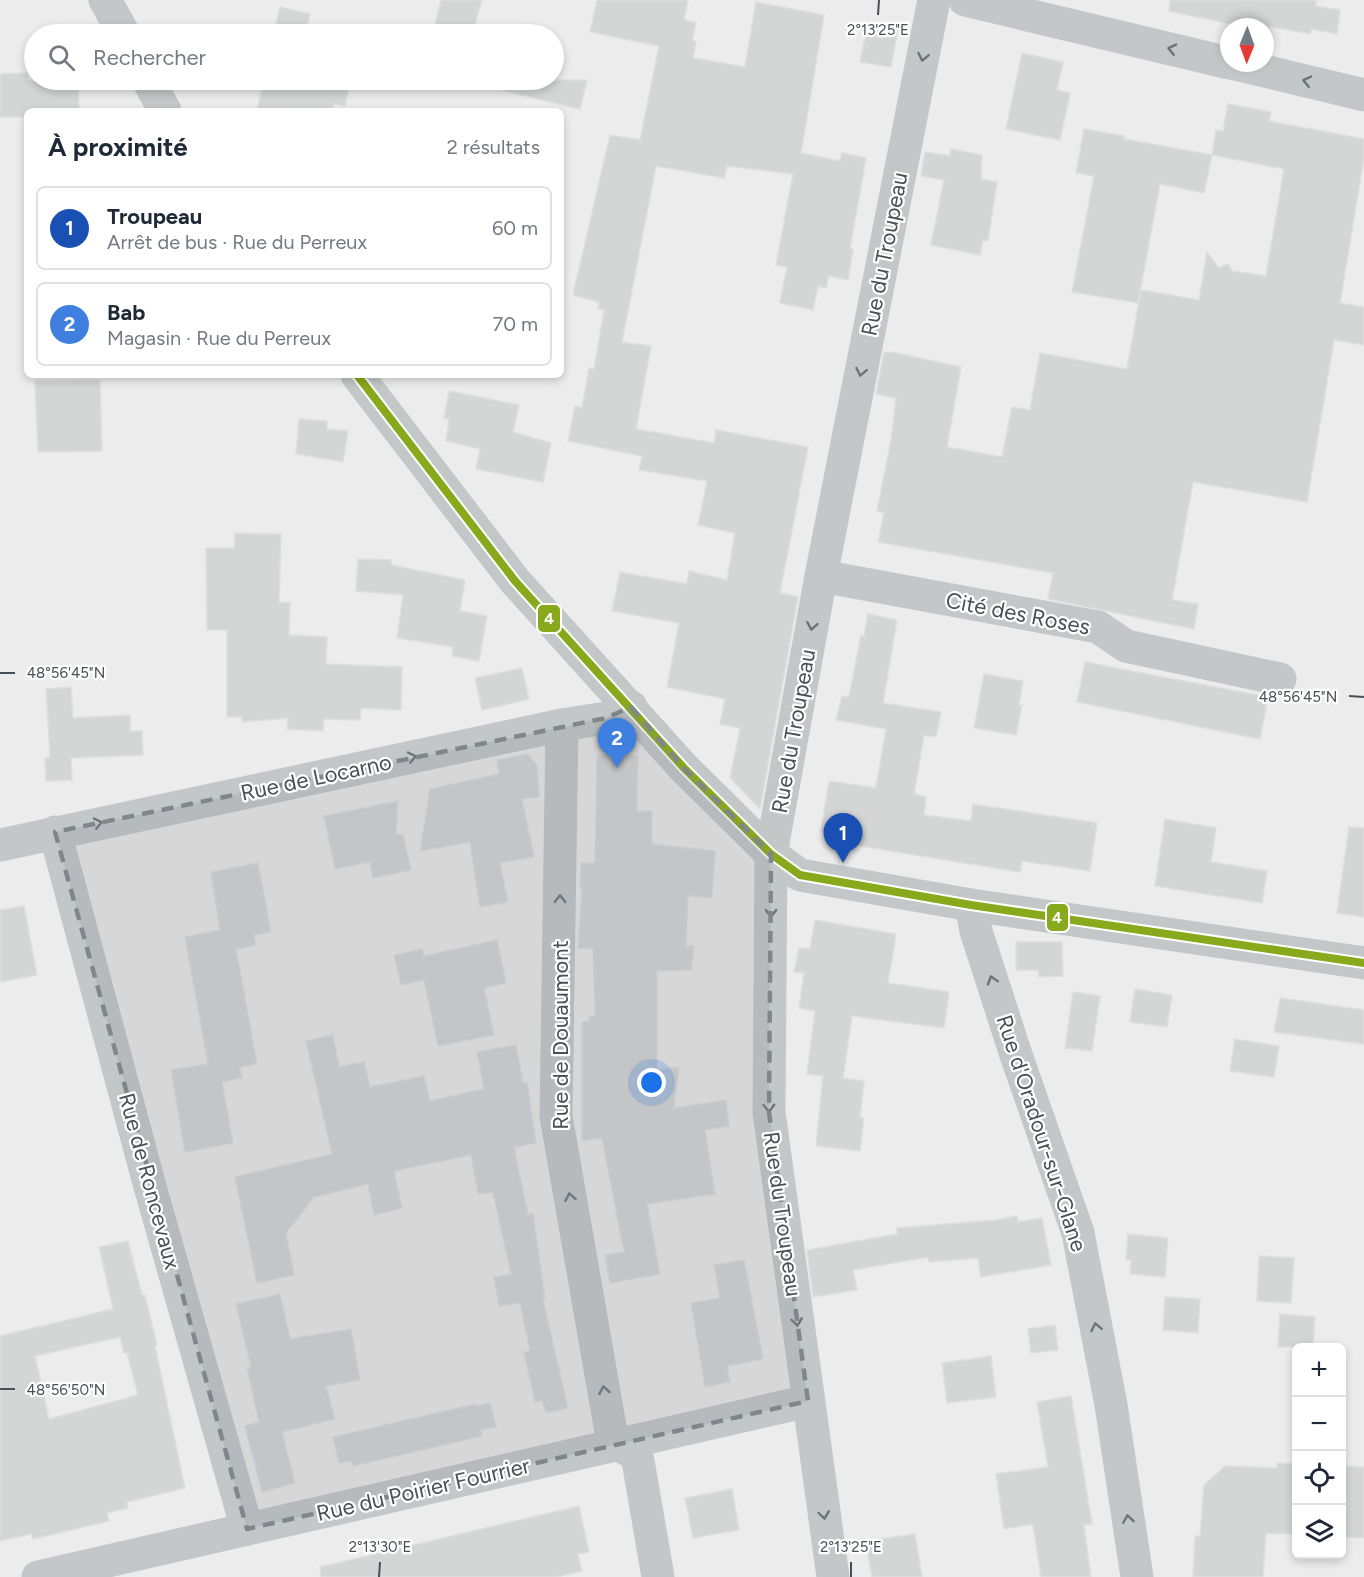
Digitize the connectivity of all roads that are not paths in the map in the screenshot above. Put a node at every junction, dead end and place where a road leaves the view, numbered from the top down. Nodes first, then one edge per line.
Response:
1 (105, 0) edge
2 (934, 0) edge
3 (965, 0) edge
4 (118, 24) edge
5 (1220, 61) edge
6 (1268, 72) edge
7 (153, 90) edge
8 (1364, 95) edge
9 (163, 108) edge
10 (359, 378) edge
11 (821, 576) junction
12 (1280, 679) dead end
13 (631, 707) junction
14 (562, 725) junction
15 (55, 832) junction
16 (0, 845) edge
17 (771, 854) junction
18 (970, 905) junction
19 (1364, 963) edge
20 (808, 1401) junction
21 (619, 1445) junction
22 (247, 1530) junction
23 (38, 1577) edge
24 (658, 1577) edge
25 (832, 1577) edge
26 (1137, 1577) edge

1 - 4 street
2 -> 11 street, Rue du Troupeau
5 -> 3 street
8 -> 6 street
7 - 9 street
10 - 13 street
11 - 12 street, Cité des Roses
11 -> 17 street, Rue du Troupeau
13 - 14 street, Rue de Locarno
13 - 17 street
15 -> 14 street, Rue de Locarno
21 -> 14 street, Rue de Douaumont
15 - 16 street, Rue de Locarno
15 - 22 street, Rue de Roncevaux
17 - 18 street
17 -> 20 street, Rue du Troupeau
18 - 19 street
26 -> 18 street, Rue d'Oradour-sur-Glane
20 - 21 street, Rue du Poirier Fourrier
20 -> 25 street, Rue du Troupeau
21 - 22 street, Rue du Poirier Fourrier
21 - 24 street
22 - 23 street, Rue du Poirier Fourrier

